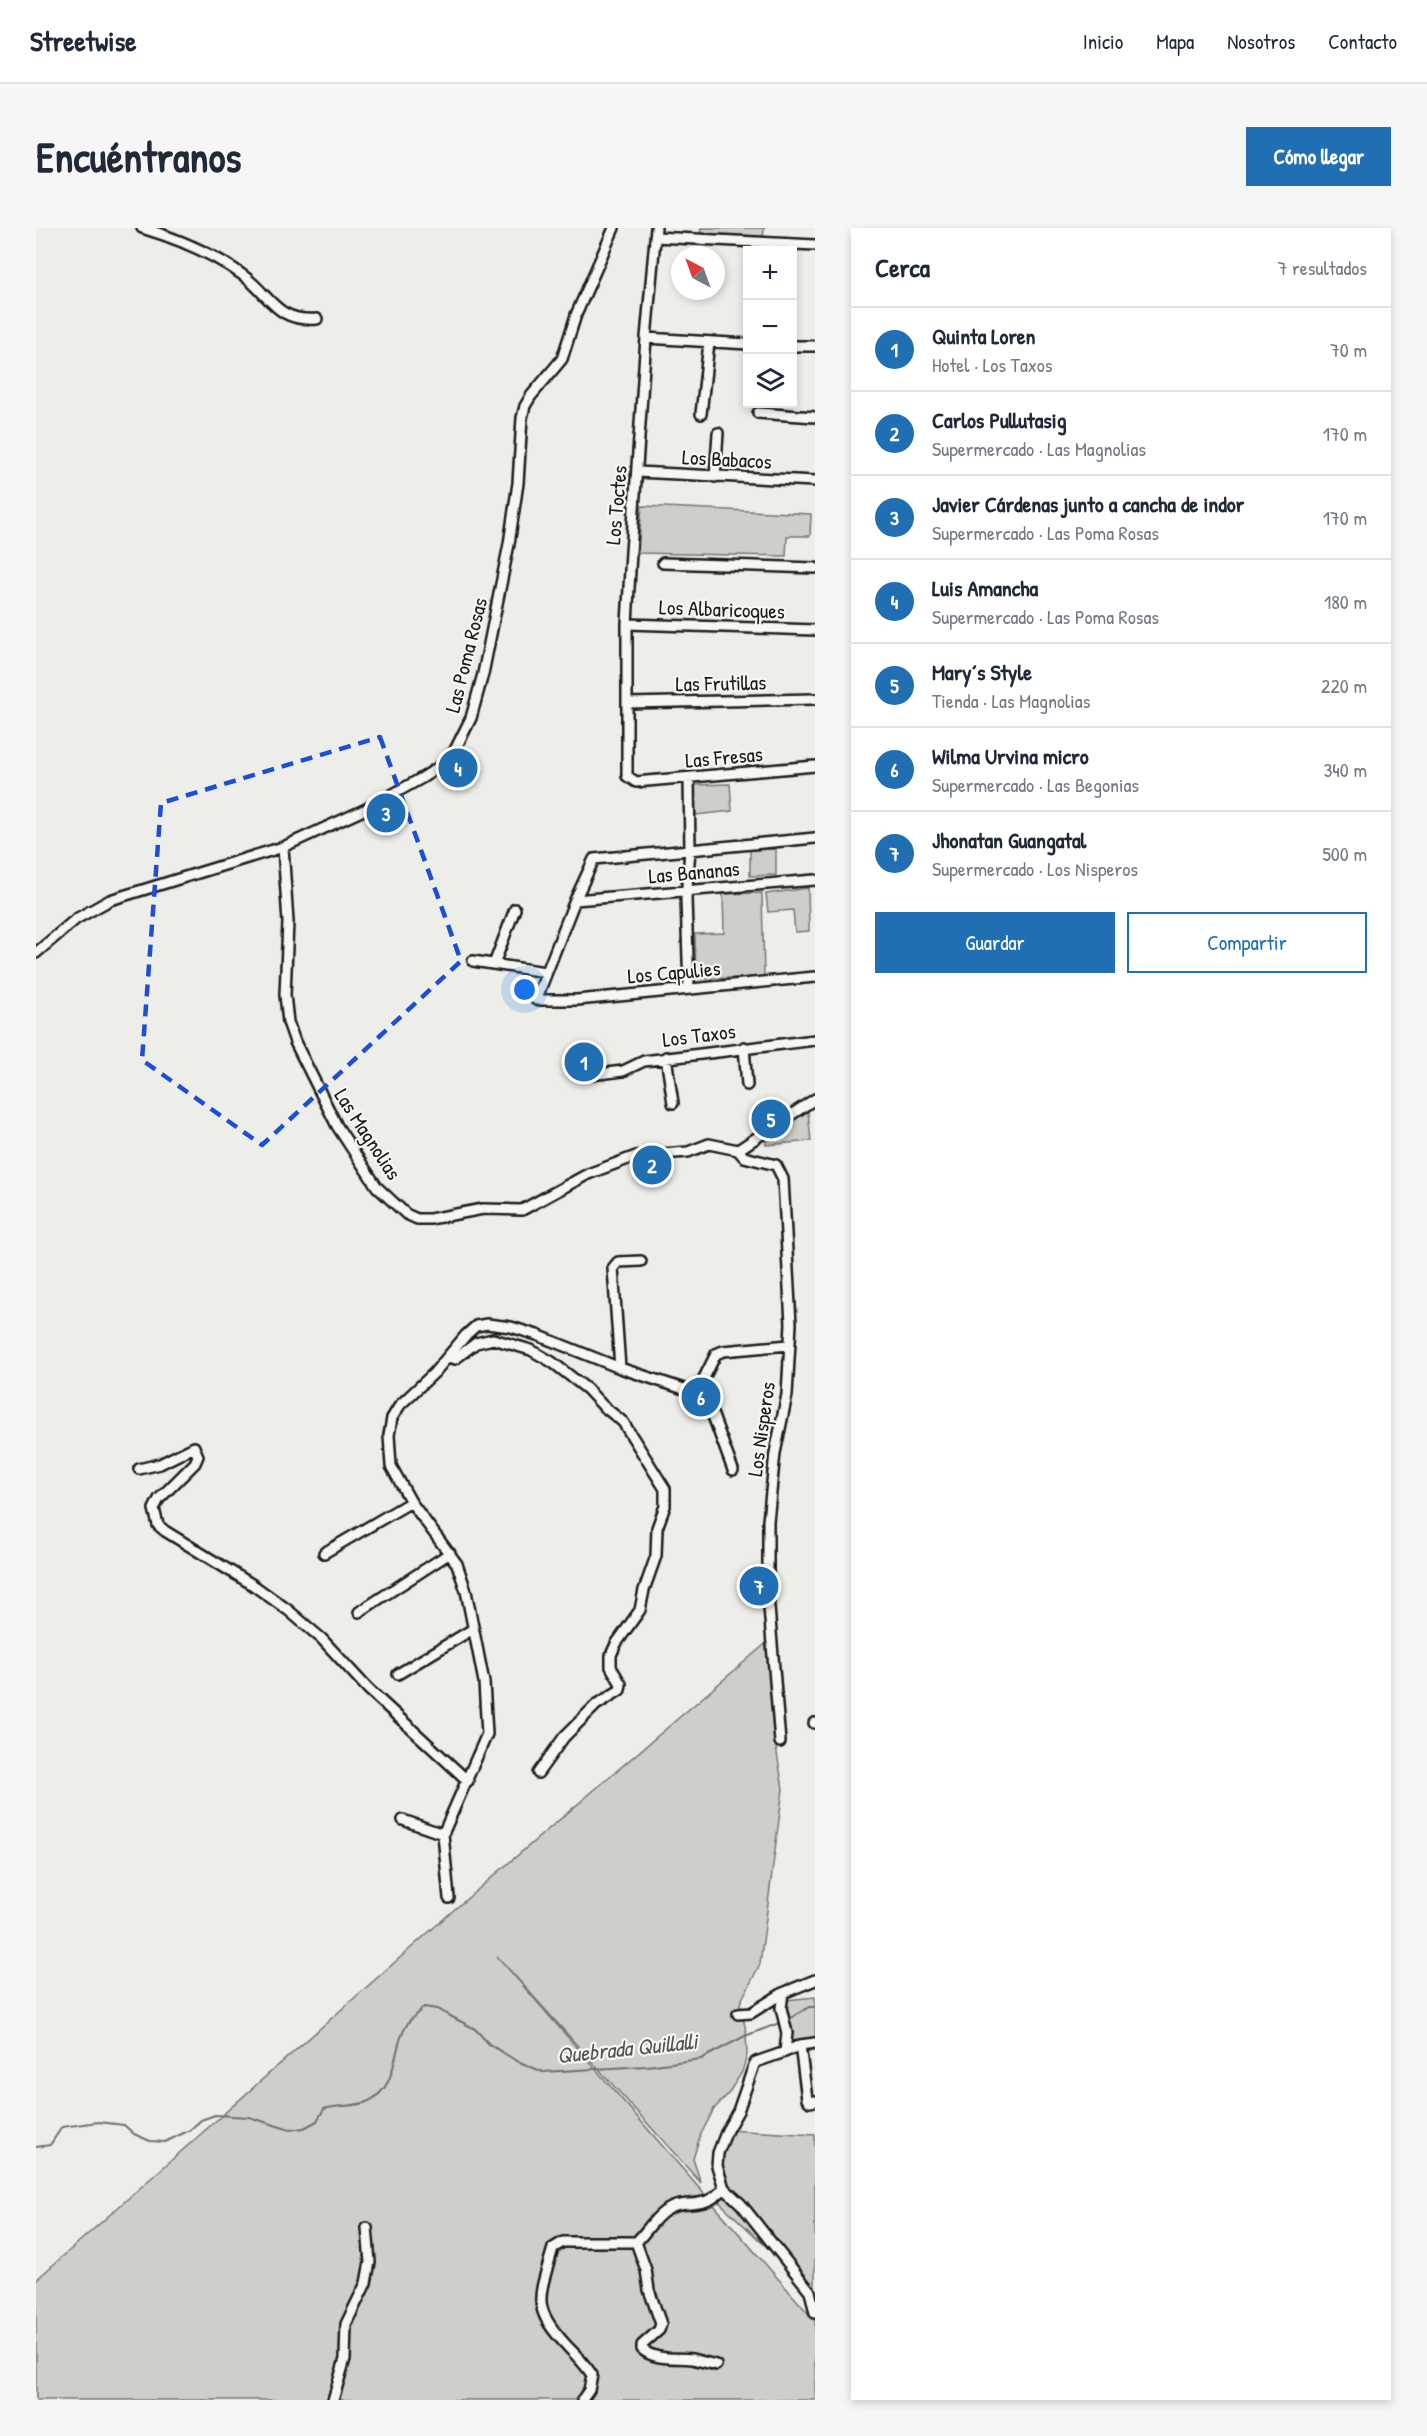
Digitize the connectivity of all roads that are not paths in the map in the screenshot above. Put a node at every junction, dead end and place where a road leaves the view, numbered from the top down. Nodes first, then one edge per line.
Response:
1 (142, 228) edge
2 (614, 228) edge
3 (656, 232) edge
4 (815, 244) edge
5 (317, 319) dead end
6 (645, 338) junction
7 (709, 343) junction
8 (743, 344) edge
9 (797, 346) edge
10 (815, 346) edge
11 (758, 412) dead end
12 (701, 414) dead end
13 (815, 417) edge
14 (718, 434) dead end
15 (637, 471) junction
16 (715, 477) junction
17 (815, 481) edge
18 (663, 563) dead end
19 (815, 568) edge
20 (627, 624) junction
21 (815, 630) edge
22 (815, 699) edge
23 (627, 703) junction
24 (815, 766) edge
25 (689, 778) junction
26 (636, 782) joint
27 (815, 838) edge
28 (283, 847) junction
29 (690, 850) junction
30 (815, 880) edge
31 (686, 890) junction
32 (575, 900) junction
33 (515, 909) dead end
34 (36, 953) edge
35 (473, 961) dead end
36 (494, 964) junction
37 (546, 972) junction
38 (815, 977) edge
39 (689, 989) junction
40 (815, 1040) edge
41 (744, 1047) junction
42 (666, 1057) junction
43 (590, 1075) dead end
44 (747, 1085) dead end
45 (815, 1099) edge
46 (673, 1102) dead end
47 (738, 1150) junction
48 (641, 1261) dead end
49 (789, 1345) junction
50 (448, 1357) junction
51 (620, 1368) junction
52 (699, 1388) junction
53 (139, 1469) dead end
54 (733, 1470) dead end
55 (411, 1502) junction
56 (324, 1553) dead end
57 (450, 1554) junction
58 (358, 1612) dead end
59 (473, 1629) junction
60 (398, 1674) dead end
61 (780, 1742) dead end
62 (538, 1773) dead end
63 (468, 1780) junction
64 (403, 1820) dead end
65 (443, 1834) junction
66 (449, 1898) dead end
67 (815, 1980) edge
68 (783, 1993) junction
69 (738, 2014) dead end
70 (815, 2043) edge
71 (800, 2045) junction
72 (784, 2052) junction
73 (815, 2101) edge
74 (724, 2188) junction
75 (367, 2228) dead end
76 (636, 2242) junction
77 (815, 2313) edge
78 (716, 2365) dead end
79 (333, 2400) edge
80 (582, 2400) edge

1 - 5 street
2 - 28 street, Las Poma Rosas
3 - 4 street
3 - 6 street, Los Toctes
6 - 7 street
6 - 15 street, Los Toctes
7 - 8 street
7 - 12 street
9 - 10 street
11 - 13 street
14 - 16 street
15 - 16 street, Los Babacos
15 - 20 street, Los Toctes
16 - 17 street, Los Babacos
18 - 19 street
20 - 21 street, Los Albaricoques
20 - 23 street, Los Toctes
22 - 23 street, Las Frutillas
23 - 26 street, Los Toctes
24 - 25 street, Las Fresas
25 - 26 street, Las Fresas
25 - 29 street
27 - 29 street
28 - 34 street, Las Poma Rosas
28 - 47 street, Las Magnolias
29 - 31 street
29 - 32 street
30 - 31 street, Las Bananas
31 - 32 street, Las Bananas
31 - 39 street
32 - 37 street
33 - 36 street
35 - 36 street
36 - 37 street
37 - 39 street, Los Capulies
38 - 39 street, Los Capulies
40 - 41 street, Los Taxos
41 - 42 street, Los Taxos
41 - 44 street
42 - 43 street, Los Taxos
42 - 46 street
45 - 47 street
47 - 49 street, Los Nisperos
48 - 51 street
49 - 52 street
49 - 61 street, Los Nisperos
50 - 51 street
50 - 55 street
50 - 62 street
51 - 52 street
52 - 54 street
53 - 63 street
55 - 56 street
55 - 57 street
57 - 58 street
57 - 59 street
59 - 60 street
59 - 63 street
63 - 65 street
64 - 65 street
65 - 66 street
67 - 68 street
68 - 69 street
68 - 72 street
70 - 71 street
71 - 72 street
71 - 73 street
72 - 74 street
74 - 76 street
74 - 77 street
75 - 79 street
76 - 78 street
76 - 80 street

